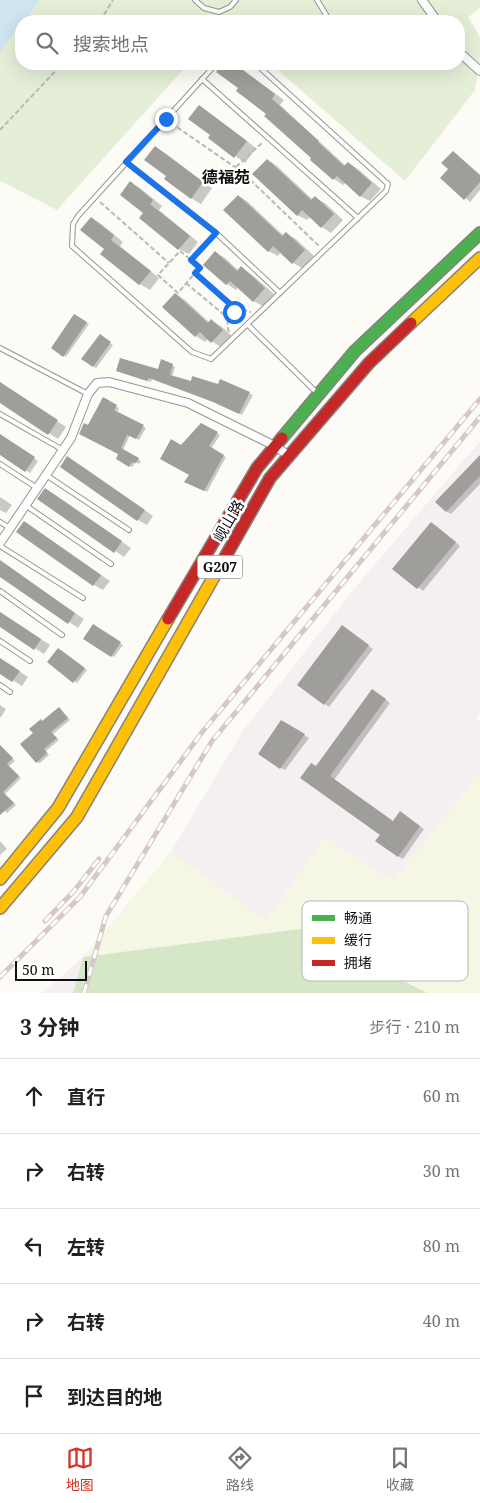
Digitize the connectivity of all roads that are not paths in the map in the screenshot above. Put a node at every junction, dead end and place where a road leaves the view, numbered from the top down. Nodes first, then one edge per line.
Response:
1 (195, 0) edge
2 (236, 0) edge
3 (317, 0) edge
4 (422, 0) edge
5 (326, 15) edge
6 (433, 15) edge
7 (465, 57) edge
8 (210, 70) edge
9 (263, 70) edge
10 (480, 71) edge
11 (202, 78) junction
12 (126, 162) junction
13 (358, 218) junction
14 (480, 233) edge
15 (480, 258) edge
16 (280, 294) junction
17 (248, 325) junction
18 (0, 348) edge
19 (88, 394) junction
20 (319, 394) junction
21 (0, 414) edge
22 (275, 446) junction
23 (63, 450) junction
24 (289, 456) junction
25 (0, 464) edge
26 (46, 475) junction
27 (37, 488) junction
28 (26, 505) junction
29 (0, 522) edge
30 (10, 528) junction
31 (129, 530) dead end
32 (0, 544) edge
33 (111, 564) dead end
34 (0, 591) edge
35 (83, 598) dead end
36 (62, 635) dead end
37 (0, 641) edge
38 (30, 661) dead end
39 (0, 685) edge
40 (10, 692) dead end
41 (0, 879) edge
42 (0, 908) edge

1 - 2 lane
3 - 5 lane
4 - 6 street
7 - 10 street
8 - 11 lane
9 - 13 lane
11 - 12 lane
11 - 13 lane
12 - 16 lane
12 - 17 lane
13 - 16 lane
14 - 20 highway, 岘山路 / G207
15 - 24 highway, 岘山路 / G207
16 - 17 lane
17 - 20 lane
18 - 19 lane
19 - 22 street
19 - 23 street
20 - 22 highway, 岘山路 / G207
21 - 23 lane
22 - 24 street
22 - 41 highway, 岘山路 / G207
23 - 26 street
24 - 42 highway, 岘山路 / G207
25 - 27 lane
26 - 27 street
26 - 31 lane
27 - 28 street
28 - 30 street
28 - 33 lane
29 - 30 lane
30 - 32 street
32 - 35 lane
34 - 36 lane
37 - 38 lane
39 - 40 lane

